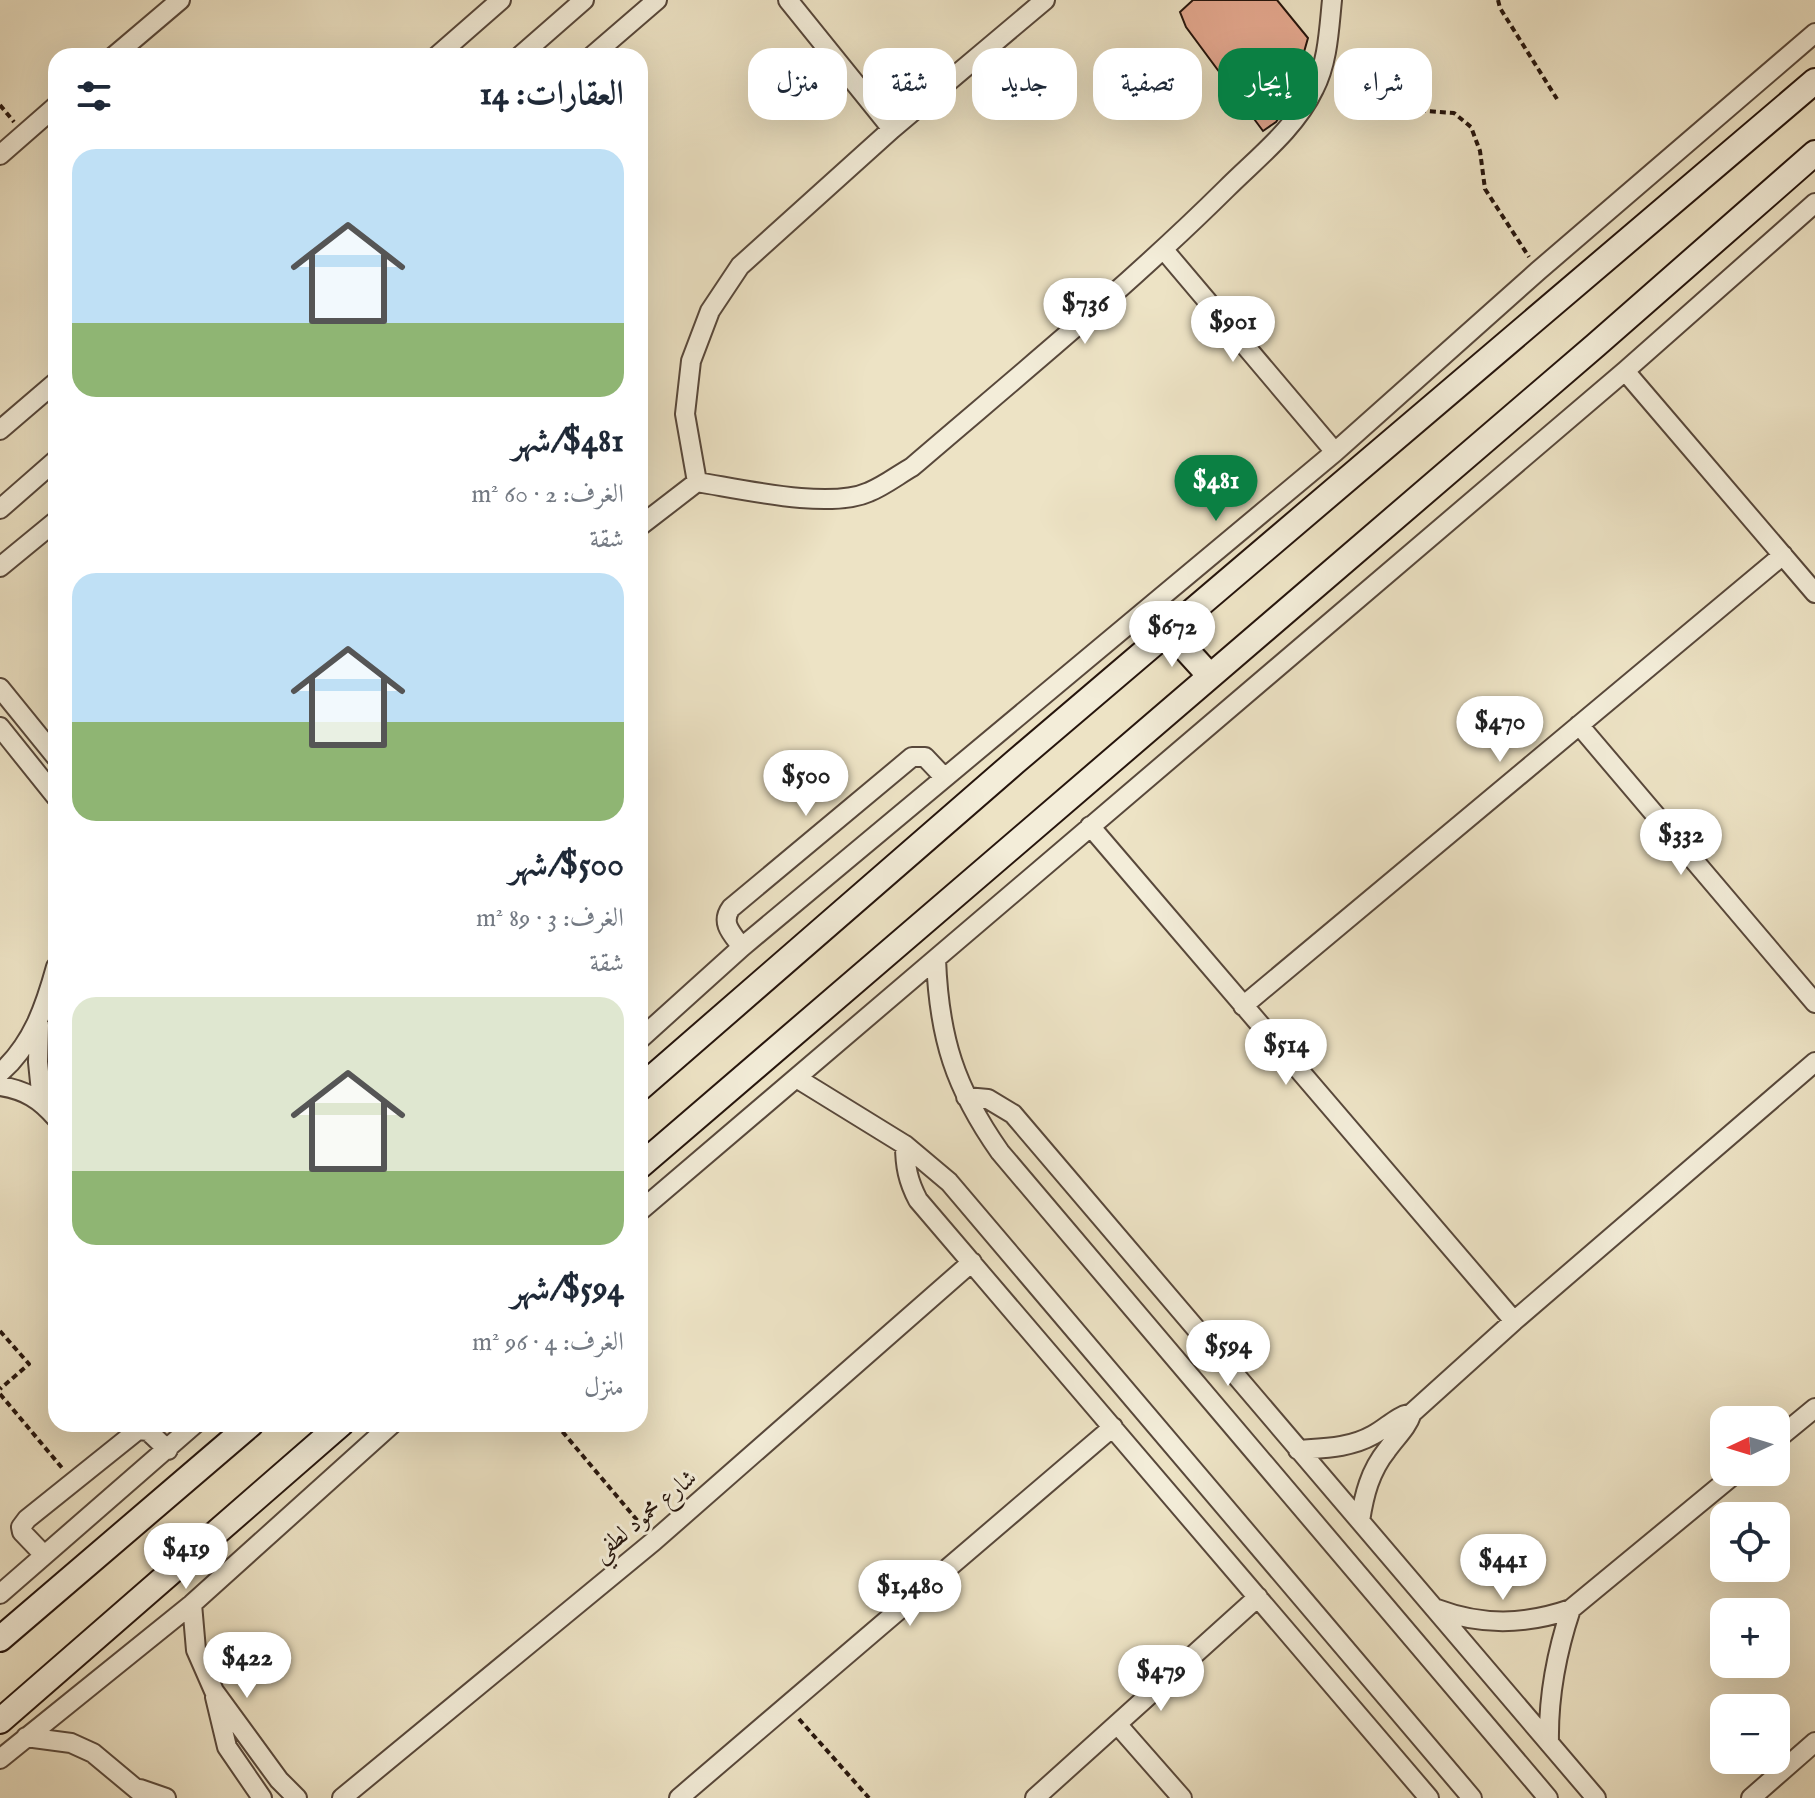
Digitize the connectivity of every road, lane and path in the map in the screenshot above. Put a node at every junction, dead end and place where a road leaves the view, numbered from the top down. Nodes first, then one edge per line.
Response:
1 (180, 0) edge
2 (501, 0) edge
3 (584, 0) edge
4 (657, 0) edge
5 (788, 0) edge
6 (1045, 0) edge
7 (1332, 0) edge
8 (1498, 0) edge
9 (1815, 33) edge
10 (123, 48) edge
11 (446, 48) edge
12 (529, 48) edge
13 (601, 48) edge
14 (1321, 69) junction
15 (1815, 81) edge
16 (1557, 99) dead end
17 (48, 113) edge
18 (892, 129) junction
19 (1815, 153) edge
20 (0, 155) edge
21 (1815, 203) edge
22 (1164, 250) junction
23 (1538, 271) junction
24 (1625, 371) junction
25 (48, 389) edge
26 (0, 430) edge
27 (1335, 452) junction
28 (48, 467) edge
29 (697, 482) junction
30 (0, 509) edge
31 (648, 520) edge
32 (48, 528) edge
33 (1783, 555) junction
34 (0, 567) edge
35 (1815, 593) edge
36 (1169, 631) junction
37 (1210, 676) junction
38 (0, 688) edge
39 (1579, 725) junction
40 (0, 727) edge
41 (48, 747) edge
42 (943, 776) junction
43 (48, 787) edge
44 (1090, 826) junction
45 (742, 947) junction
46 (936, 959) junction
47 (48, 993) edge
48 (1815, 1003) edge
49 (1243, 1006) junction
50 (39, 1022) junction
51 (648, 1032) edge
52 (1815, 1062) edge
53 (0, 1073) edge
54 (798, 1079) junction
55 (648, 1081) edge
56 (0, 1086) edge
57 (966, 1097) junction
58 (42, 1102) junction
59 (48, 1109) edge
60 (905, 1145) junction
61 (648, 1159) edge
62 (648, 1204) edge
63 (972, 1262) junction
64 (1514, 1321) junction
65 (0, 1331) edge
66 (0, 1392) edge
67 (1815, 1408) edge
68 (1412, 1413) junction
69 (1113, 1427) junction
70 (1790, 1429) edge
71 (135, 1432) edge
72 (149, 1432) edge
73 (187, 1432) edge
74 (242, 1432) edge
75 (332, 1432) edge
76 (383, 1432) edge
77 (563, 1432) edge
78 (168, 1450) junction
79 (1298, 1450) junction
80 (73, 1481) junction
81 (1720, 1486) edge
82 (1360, 1521) junction
83 (654, 1541) junction
84 (44, 1555) junction
85 (0, 1594) edge
86 (1258, 1597) junction
87 (192, 1604) junction
88 (1434, 1608) junction
89 (1571, 1609) junction
90 (0, 1639) edge
91 (214, 1691) junction
92 (787, 1706) junction
93 (0, 1721) edge
94 (1117, 1724) junction
95 (26, 1737) junction
96 (1815, 1742) edge
97 (1549, 1743) junction
98 (0, 1759) edge
99 (143, 1794) edge
100 (166, 1798) edge
101 (262, 1798) edge
102 (297, 1798) edge
103 (342, 1798) edge
104 (679, 1798) edge
105 (869, 1798) edge
106 (1035, 1798) edge
107 (1182, 1798) edge
108 (1429, 1798) edge
109 (1472, 1798) edge
110 (1548, 1798) edge
111 (1596, 1798) edge
112 (1751, 1798) edge

1 - 10 street
2 - 11 street
3 - 12 street
4 - 13 street
5 - 18 street
6 - 18 street
7 - 14 street
8 - 16 path
9 - 23 street
14 - 22 street
14 - 23 path
15 - 36 street
17 - 20 street
18 - 29 street
19 - 37 street
21 - 24 street
22 - 27 street
22 - 29 street
23 - 27 street
24 - 33 street
24 - 44 street
25 - 26 street
27 - 42 street
28 - 30 street
29 - 31 street
32 - 34 street
33 - 35 street
33 - 39 street
36 - 37 street
36 - 55 street
37 - 61 street
38 - 41 street
39 - 48 street
39 - 49 street
40 - 43 street
42 - 45 street
42 - 45 street
44 - 46 street
44 - 49 street
45 - 51 street
46 - 54 street
46 - 57 street
47 - 50 street
49 - 64 street
50 - 53 street
50 - 58 street
52 - 64 street
54 - 60 street
54 - 62 street
56 - 58 street
57 - 79 street
57 - 110 street
58 - 59 street
60 - 63 street
60 - 109 street
63 - 69 street
63 - 83 street, شارع محمود لطفي
64 - 68 street
65 - 66 path
66 - 80 path
67 - 70 street
68 - 79 street
68 - 82 street
69 - 86 street
69 - 92 street
71 - 80 street
72 - 78 street
73 - 78 street
74 - 90 street
75 - 93 street
76 - 87 street
77 - 83 path
78 - 84 street
79 - 82 street
80 - 84 street
81 - 89 street
82 - 88 street
83 - 103 street, شارع محمود لطفي
84 - 85 street
86 - 94 street
86 - 108 street
87 - 91 street
87 - 95 street
88 - 89 street
88 - 97 street
89 - 97 street
91 - 101 street
91 - 102 street
92 - 104 street
92 - 105 path
94 - 106 street
94 - 107 street
95 - 98 street
95 - 99 street
96 - 112 street
97 - 111 street
99 - 100 street

